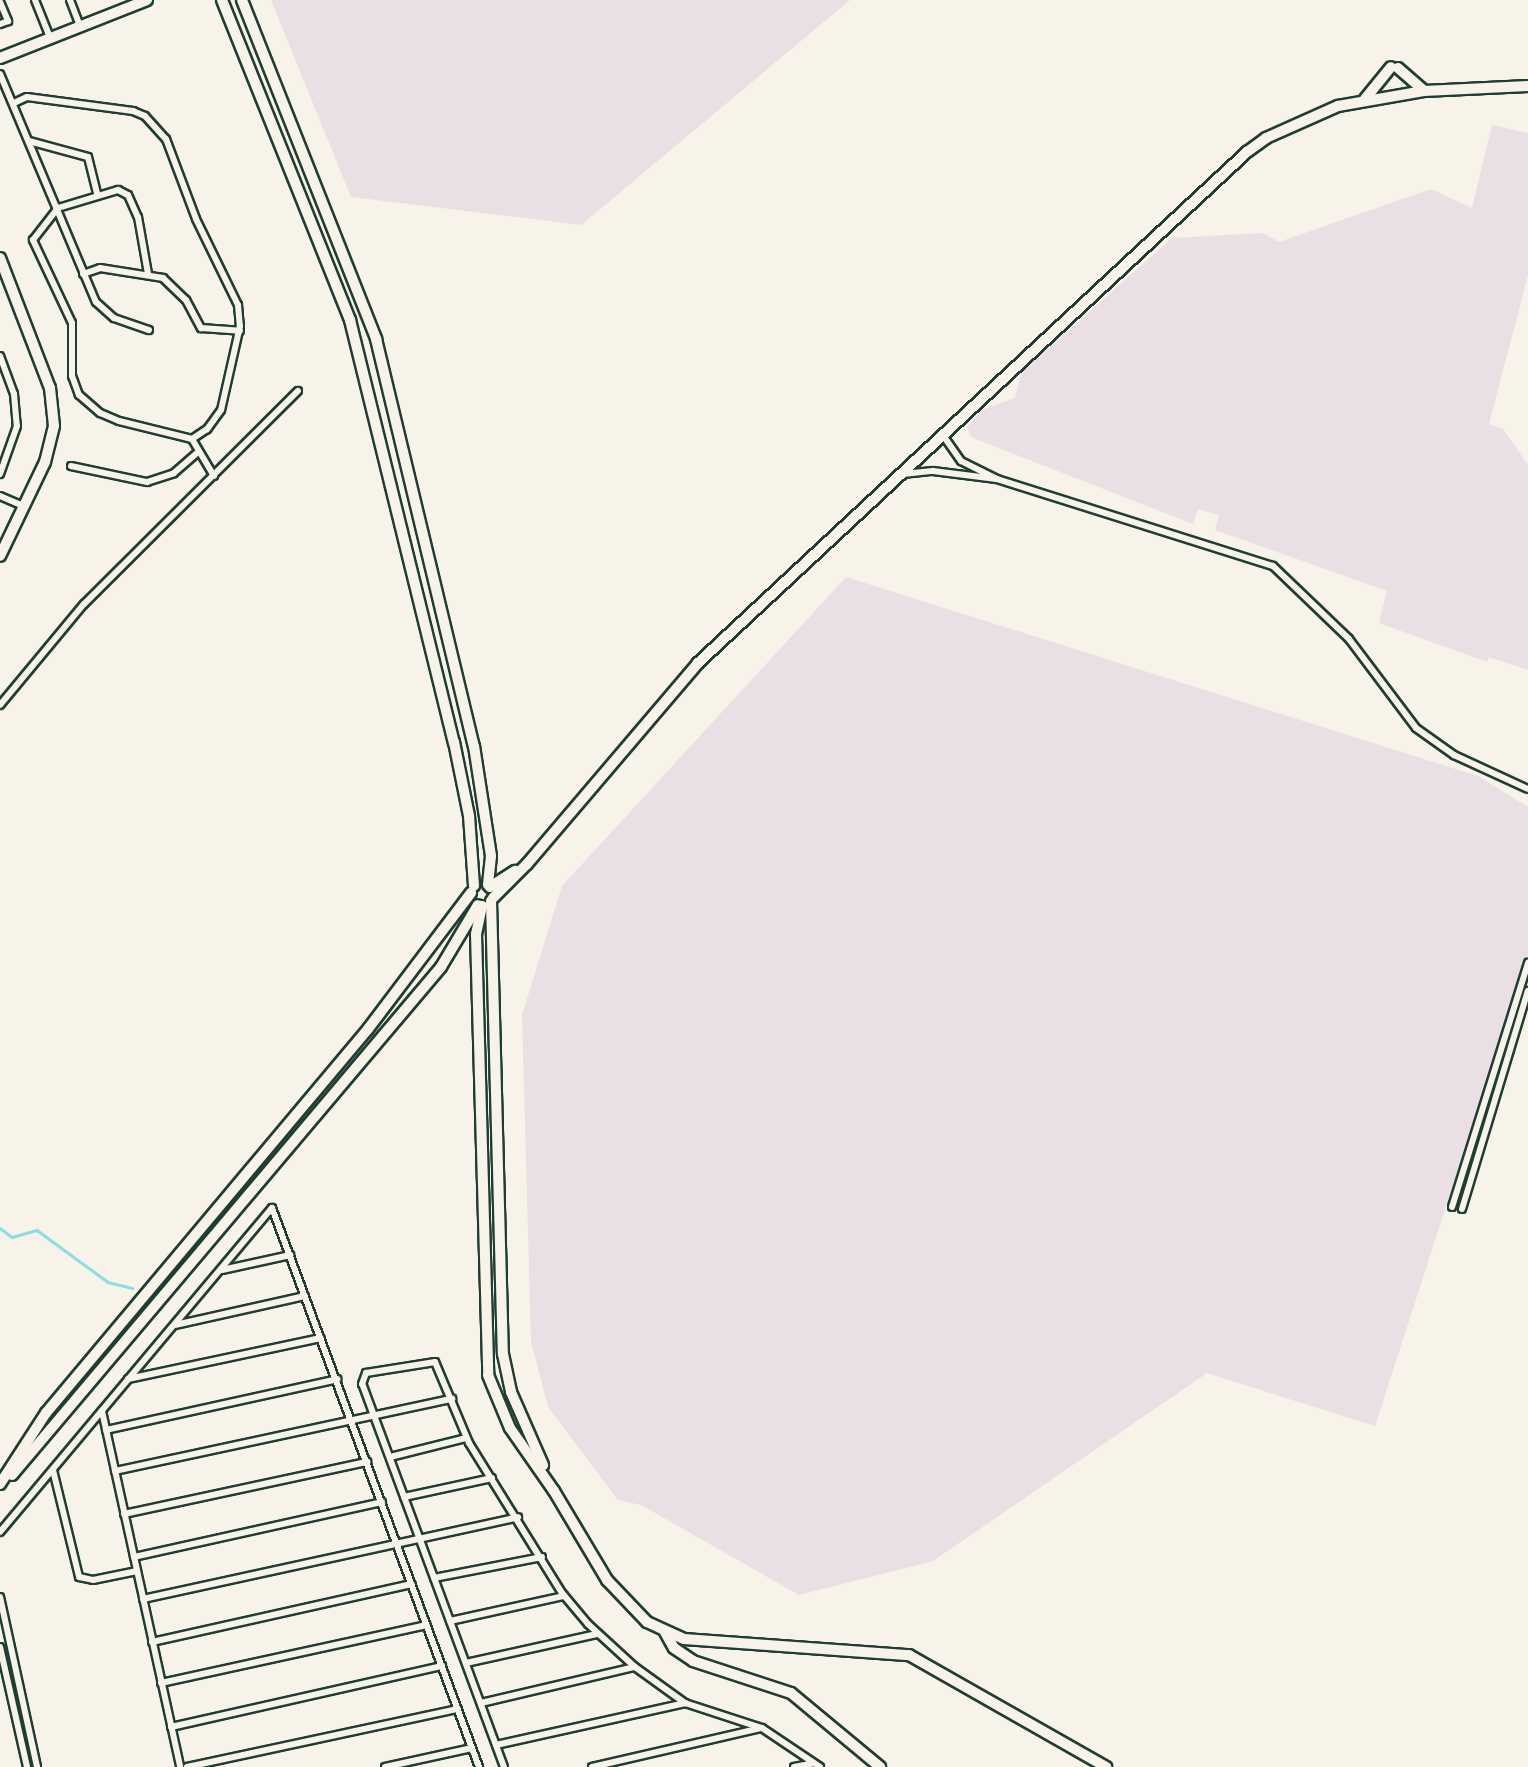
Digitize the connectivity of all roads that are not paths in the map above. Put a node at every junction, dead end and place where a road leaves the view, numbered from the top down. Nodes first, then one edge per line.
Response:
1 (35, 0) edge
2 (70, 0) edge
3 (147, 0) edge
4 (222, 0) edge
5 (242, 0) edge
6 (0, 2) edge
7 (0, 24) edge
8 (81, 28) junction
9 (51, 40) junction
10 (0, 58) edge
11 (0, 74) edge
12 (1528, 86) edge
13 (1424, 91) junction
14 (1365, 100) junction
15 (14, 103) junction
16 (29, 141) junction
17 (97, 193) junction
18 (58, 208) junction
19 (0, 258) edge
20 (83, 274) junction
21 (148, 274) junction
22 (149, 330) dead end
23 (240, 331) junction
24 (0, 356) edge
25 (298, 391) dead end
26 (941, 433) junction
27 (192, 439) junction
28 (197, 453) junction
29 (71, 466) dead end
30 (0, 474) edge
31 (898, 474) junction
32 (214, 477) junction
33 (997, 478) junction
34 (0, 496) edge
35 (24, 506) junction
36 (0, 556) edge
37 (0, 705) edge
38 (1528, 789) edge
39 (491, 856) junction
40 (527, 864) junction
41 (489, 886) junction
42 (472, 890) junction
43 (486, 902) junction
44 (1528, 962) edge
45 (1528, 991) edge
46 (1452, 1208) dead end
47 (1462, 1209) dead end
48 (290, 1255) junction
49 (220, 1270) junction
50 (305, 1296) junction
51 (173, 1326) junction
52 (321, 1338) junction
53 (128, 1379) junction
54 (337, 1379) junction
55 (452, 1399) junction
56 (102, 1411) junction
57 (374, 1415) junction
58 (352, 1419) junction
59 (106, 1430) junction
60 (466, 1438) junction
61 (390, 1457) junction
62 (368, 1462) junction
63 (52, 1470) junction
64 (115, 1471) junction
65 (492, 1478) junction
66 (0, 1486) edge
67 (554, 1491) junction
68 (404, 1497) junction
69 (382, 1502) junction
70 (124, 1514) junction
71 (518, 1517) junction
72 (0, 1532) edge
73 (419, 1538) junction
74 (397, 1542) junction
75 (134, 1557) junction
76 (542, 1557) junction
77 (137, 1571) junction
78 (435, 1578) junction
79 (412, 1584) junction
80 (564, 1596) junction
81 (0, 1597) edge
82 (143, 1599) junction
83 (450, 1621) junction
84 (427, 1625) junction
85 (665, 1632) junction
86 (597, 1634) junction
87 (152, 1642) junction
88 (0, 1647) edge
89 (466, 1662) junction
90 (442, 1666) junction
91 (635, 1667) junction
92 (162, 1683) junction
93 (481, 1703) junction
94 (685, 1703) junction
95 (458, 1709) junction
96 (171, 1727) junction
97 (762, 1728) junction
98 (496, 1745) junction
99 (472, 1748) junction
100 (35, 1758) junction
101 (26, 1763) edge
102 (817, 1765) edge
103 (37, 1767) edge
104 (180, 1767) edge
105 (187, 1767) edge
106 (385, 1767) edge
107 (479, 1767) edge
108 (504, 1767) edge
109 (592, 1767) edge
110 (794, 1767) edge
111 (880, 1767) edge
112 (1106, 1767) edge

1 - 9 street
2 - 8 street
3 - 8 main road
4 - 42 main road
5 - 39 main road
6 - 7 street
8 - 9 main road
9 - 10 main road
11 - 15 street
12 - 13 main road
13 - 14 main road
13 - 14 main road
14 - 26 main road
15 - 16 street
15 - 23 street
16 - 17 street
16 - 18 street
17 - 18 street
17 - 21 street
18 - 20 street
18 - 27 street
19 - 35 main road
20 - 21 street
20 - 22 street
21 - 23 street
23 - 27 street
24 - 30 street
25 - 32 street
26 - 31 main road
26 - 33 street
27 - 28 street
28 - 29 street
28 - 32 street
31 - 33 street
31 - 40 main road
32 - 37 street
33 - 38 street
34 - 35 street
35 - 36 main road
39 - 40 main road
39 - 41 main road
40 - 41 main road
40 - 43 main road
41 - 42 main road
41 - 43 main road
42 - 43 main road
42 - 66 main road
43 - 66 main road
43 - 67 main road
43 - 67 main road
44 - 46 street
45 - 47 street
48 - 49 street
48 - 49 street
48 - 50 street
49 - 51 street
50 - 51 street
50 - 52 street
51 - 53 street
52 - 53 street
52 - 54 street
53 - 56 street
54 - 58 street
54 - 59 street
55 - 57 street
55 - 57 street
55 - 60 street
56 - 59 street
56 - 63 street
57 - 58 street
57 - 61 street
58 - 62 street
58 - 64 street
59 - 64 street
60 - 61 street
60 - 65 street
61 - 68 street
62 - 69 street
62 - 70 street
63 - 72 street
63 - 77 street
64 - 70 street
65 - 68 street
65 - 71 street
67 - 85 main road
68 - 73 street
69 - 74 street
69 - 75 street
70 - 75 street
71 - 73 street
71 - 76 street
73 - 74 street
73 - 78 street
74 - 79 street
74 - 82 street
75 - 77 street
76 - 78 street
76 - 80 street
77 - 82 street
78 - 83 street
79 - 84 street
79 - 87 street
80 - 83 street
80 - 86 street
81 - 100 street
82 - 87 street
83 - 89 street
84 - 90 street
84 - 92 street
85 - 111 main road
85 - 112 main road
86 - 89 street
86 - 91 street
87 - 92 street
88 - 101 street
89 - 93 street
90 - 95 street
90 - 96 street
91 - 93 street
91 - 94 street
92 - 96 street
93 - 98 street
94 - 97 street
94 - 98 street
95 - 99 street
95 - 105 street
96 - 104 street
97 - 102 street
97 - 109 street
98 - 108 street
99 - 106 street
99 - 107 street
100 - 101 street
100 - 103 street
102 - 110 street

